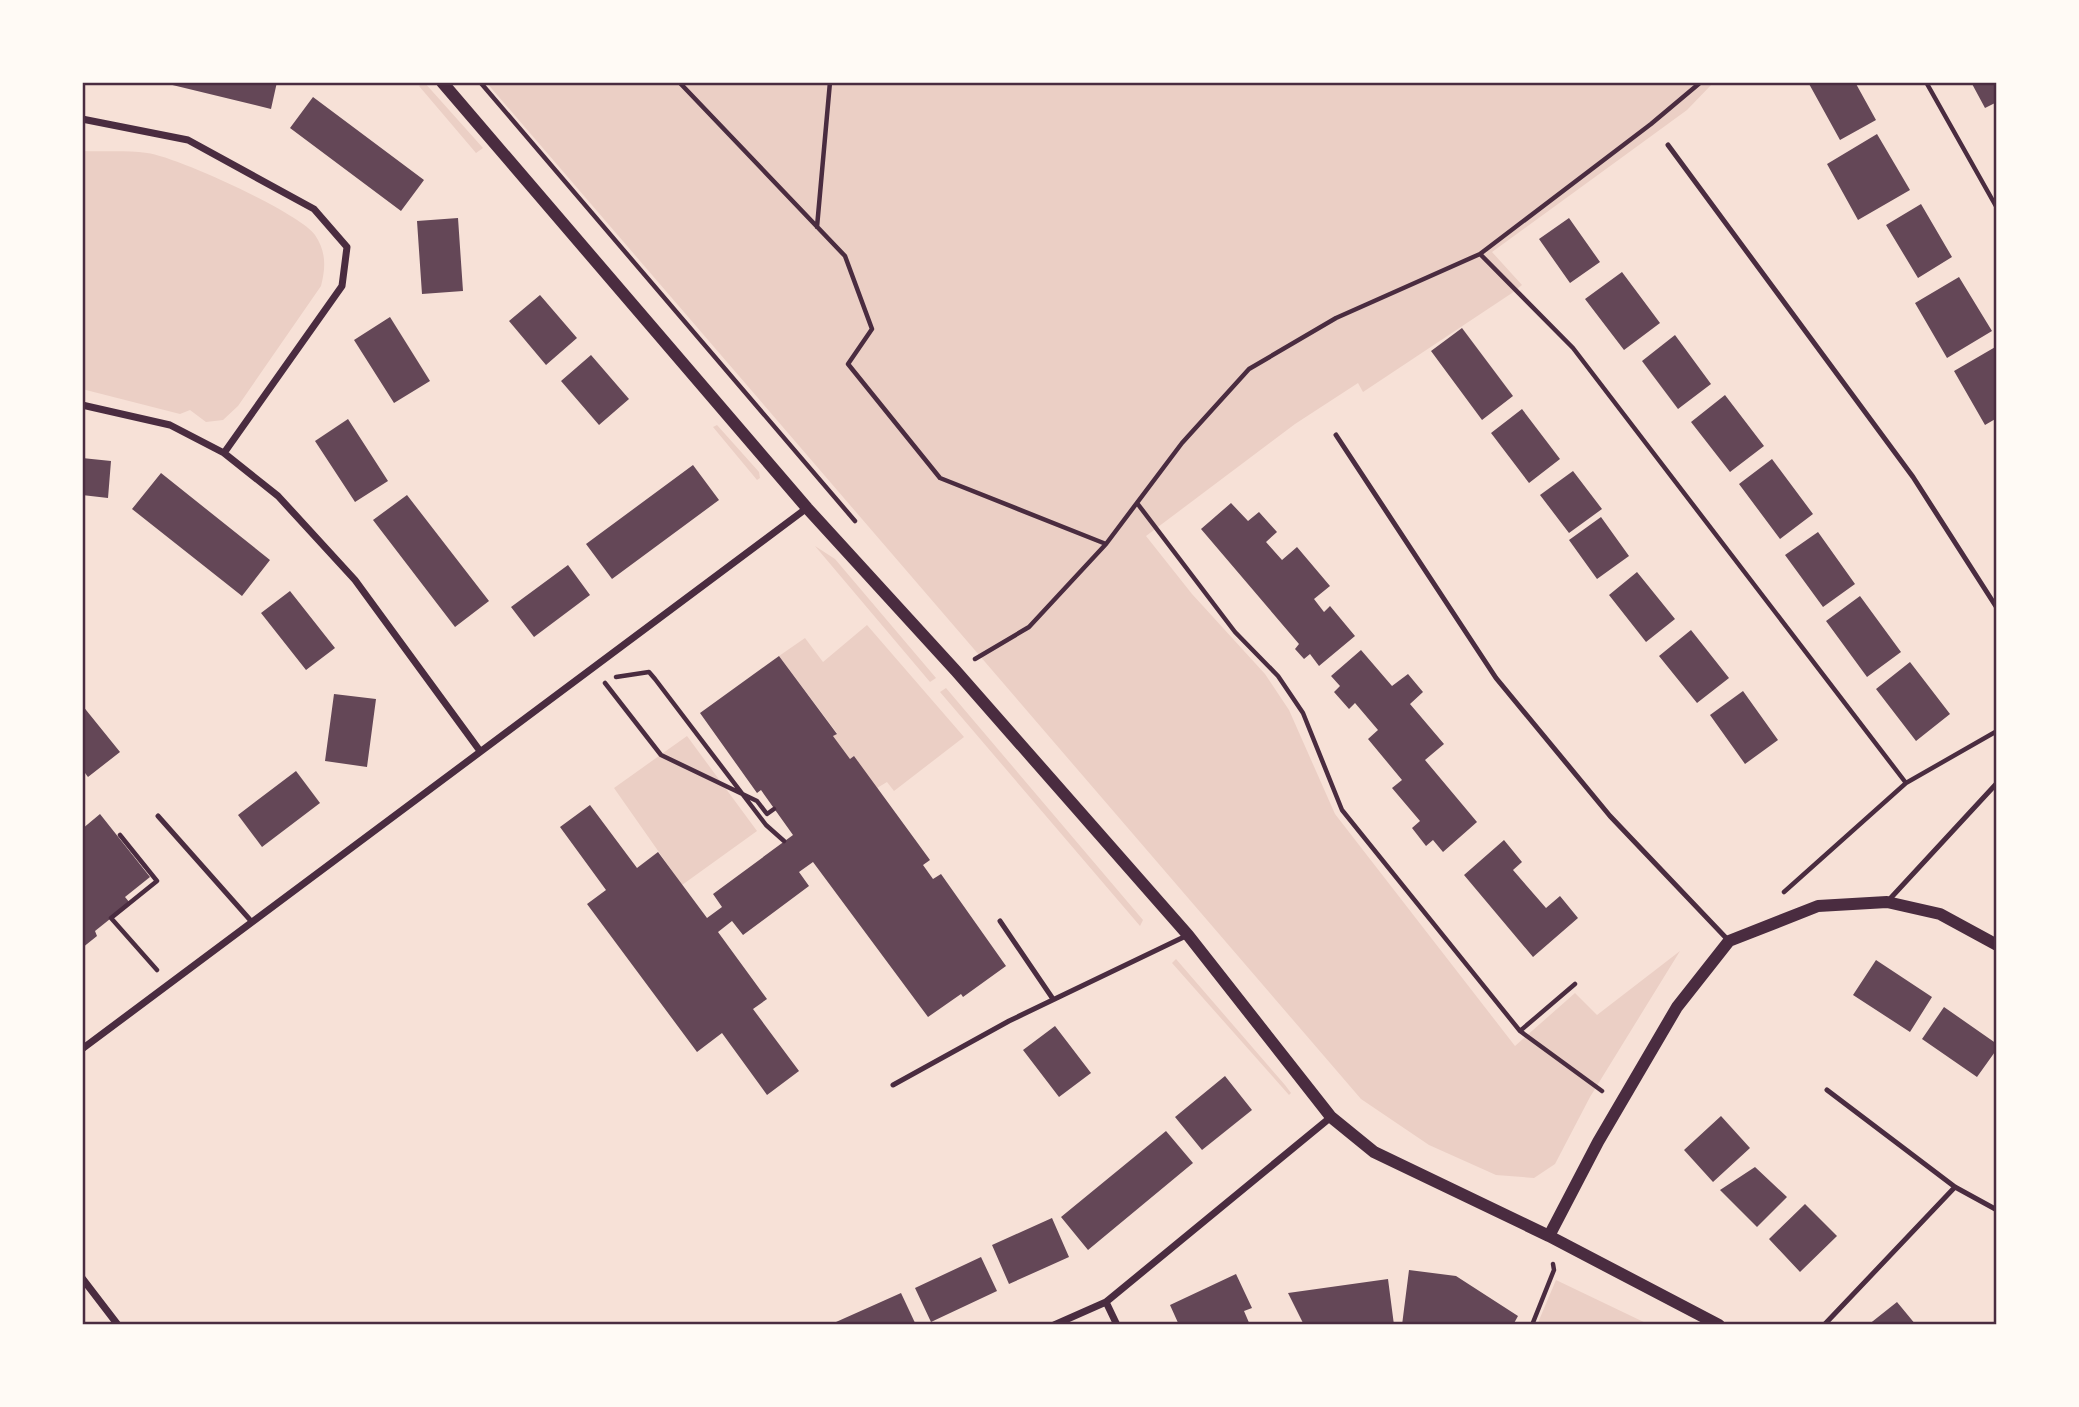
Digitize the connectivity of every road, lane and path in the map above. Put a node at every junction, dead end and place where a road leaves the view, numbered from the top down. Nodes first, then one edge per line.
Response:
1 (442, 82) edge
2 (481, 82) edge
3 (679, 82) edge
4 (830, 82) edge
5 (1701, 82) edge
6 (1926, 82) edge
7 (82, 119) edge
8 (1668, 145) dead end
9 (1997, 208) edge
10 (817, 227) junction
11 (1480, 254) junction
12 (82, 405) edge
13 (1336, 435) dead end
14 (224, 453) junction
15 (1137, 503) junction
16 (807, 508) junction
17 (857, 524) dead end
18 (1106, 544) junction
19 (1997, 608) edge
20 (956, 671) junction
21 (1997, 731) edge
22 (480, 751) junction
23 (1906, 783) junction
24 (1997, 783) edge
25 (744, 795) junction
26 (774, 809) dead end
27 (158, 816) dead end
28 (120, 835) dead end
29 (784, 841) dead end
30 (1778, 897) dead end
31 (1887, 902) junction
32 (1000, 921) dead end
33 (252, 922) junction
34 (1188, 935) junction
35 (1729, 941) junction
36 (1997, 945) edge
37 (1575, 984) dead end
38 (167, 985) junction
39 (1053, 999) junction
40 (1520, 1031) junction
41 (82, 1049) edge
42 (893, 1085) dead end
43 (1827, 1090) dead end
44 (1620, 1105) junction
45 (1331, 1116) junction
46 (1955, 1187) junction
47 (1997, 1210) edge
48 (1549, 1236) junction
49 (82, 1278) edge
50 (1106, 1302) junction
51 (118, 1325) edge
52 (1054, 1325) edge
53 (1116, 1325) edge
54 (1532, 1325) edge
55 (1719, 1325) edge
56 (1824, 1325) edge

1 - 16 street
2 - 17 path
3 - 10 path
4 - 10 path
5 - 11 path
6 - 9 path
7 - 14 street
8 - 19 lane
10 - 18 path
11 - 15 path
11 - 23 path
12 - 14 street
13 - 35 lane
14 - 22 street
15 - 18 path
15 - 40 path
16 - 20 street
16 - 22 street
18 - 20 path
20 - 34 street
21 - 23 path
22 - 33 street
23 - 30 path
24 - 31 lane
25 - 25 path
25 - 26 path
25 - 29 path
27 - 33 lane
28 - 38 path
31 - 35 street
31 - 36 street
32 - 39 lane
33 - 38 street
34 - 39 lane
34 - 45 street
35 - 44 street
37 - 40 path
38 - 41 street
39 - 42 lane
40 - 44 path
43 - 46 lane
44 - 48 street
45 - 48 street
45 - 50 street
46 - 47 lane
46 - 56 lane
48 - 54 path
48 - 55 street
49 - 51 street
50 - 52 street
50 - 53 street

